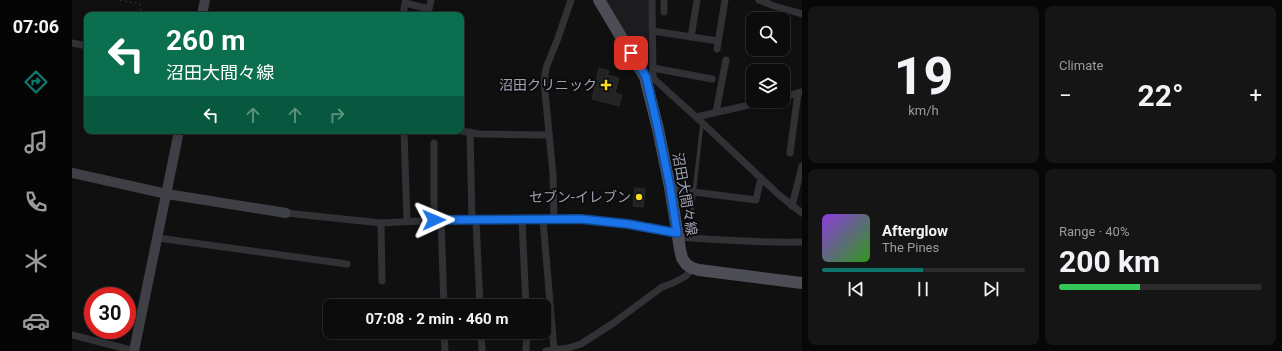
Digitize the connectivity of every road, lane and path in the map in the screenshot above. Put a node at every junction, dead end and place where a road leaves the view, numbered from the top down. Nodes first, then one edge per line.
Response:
1 (120, 0) edge
2 (205, 0) edge
3 (431, 0) edge
4 (571, 0) edge
5 (599, 0) edge
6 (652, 0) edge
7 (664, 0) edge
8 (697, 0) edge
9 (725, 0) edge
10 (759, 0) edge
11 (141, 12) edge
12 (203, 12) edge
13 (404, 12) edge
14 (664, 12) dead end
15 (802, 14) edge
16 (653, 31) junction
17 (691, 37) junction
18 (718, 41) junction
19 (72, 44) edge
20 (84, 46) edge
21 (717, 49) dead end
22 (726, 60) dead end
23 (651, 75) junction
24 (712, 79) dead end
25 (800, 92) edge
26 (790, 95) edge
27 (746, 106) edge
28 (716, 112) junction
29 (699, 119) junction
30 (464, 131) edge
31 (470, 132) junction
32 (178, 134) edge
33 (404, 134) edge
34 (549, 135) junction
35 (434, 143) dead end
36 (790, 153) dead end
37 (802, 166) edge
38 (72, 173) edge
39 (761, 178) junction
40 (670, 187) junction
41 (694, 192) junction
42 (166, 194) junction
43 (792, 206) junction
44 (286, 212) joint
45 (802, 213) edge
46 (438, 220) junction
47 (474, 220) junction
48 (522, 220) junction
49 (543, 220) junction
50 (554, 220) junction
51 (407, 221) junction
52 (382, 223) junction
53 (681, 236) junction
54 (158, 238) junction
55 (802, 242) edge
56 (347, 264) dead end
57 (692, 268) junction
58 (382, 281) dead end
59 (802, 284) edge
60 (444, 299) edge
61 (480, 299) edge
62 (526, 299) edge
63 (72, 335) edge
64 (444, 339) edge
65 (481, 339) edge
66 (526, 339) edge
67 (554, 350) junction
68 (134, 351) edge
69 (445, 351) edge
70 (482, 351) edge
71 (526, 351) edge
72 (546, 351) edge

1 - 11 path
2 - 12 street
3 - 13 street
4 - 34 street
5 - 23 main road, 沼田大間々線
6 - 16 street
7 - 14 street
8 - 17 street
9 - 18 street
10 - 15 street
16 - 17 street
16 - 23 street
17 - 18 street
18 - 21 street
19 - 20 street
22 - 28 street
23 - 24 street
23 - 29 street
23 - 40 main road, 沼田大間々線
25 - 26 street
25 - 36 street
27 - 28 street
28 - 29 street
29 - 39 street
29 - 41 lane
30 - 31 street
31 - 34 street
31 - 47 street
32 - 42 street
33 - 51 street
34 - 50 street
35 - 46 street
37 - 43 street
38 - 42 street
39 - 41 street
39 - 43 street
40 - 41 street
40 - 53 main road, 沼田大間々線
41 - 53 lane
42 - 44 street
42 - 54 street
43 - 45 street
44 - 52 street
46 - 47 street
46 - 51 street
46 - 60 street
47 - 48 street
47 - 61 street
48 - 49 street
48 - 62 street
49 - 50 street
49 - 67 street
50 - 53 street
51 - 52 street
52 - 58 street
53 - 55 street
53 - 57 main road, 沼田大間々線
54 - 56 street
54 - 68 street
57 - 59 main road
57 - 67 street
63 - 68 street
64 - 69 street
65 - 70 street
66 - 71 street
67 - 72 street

